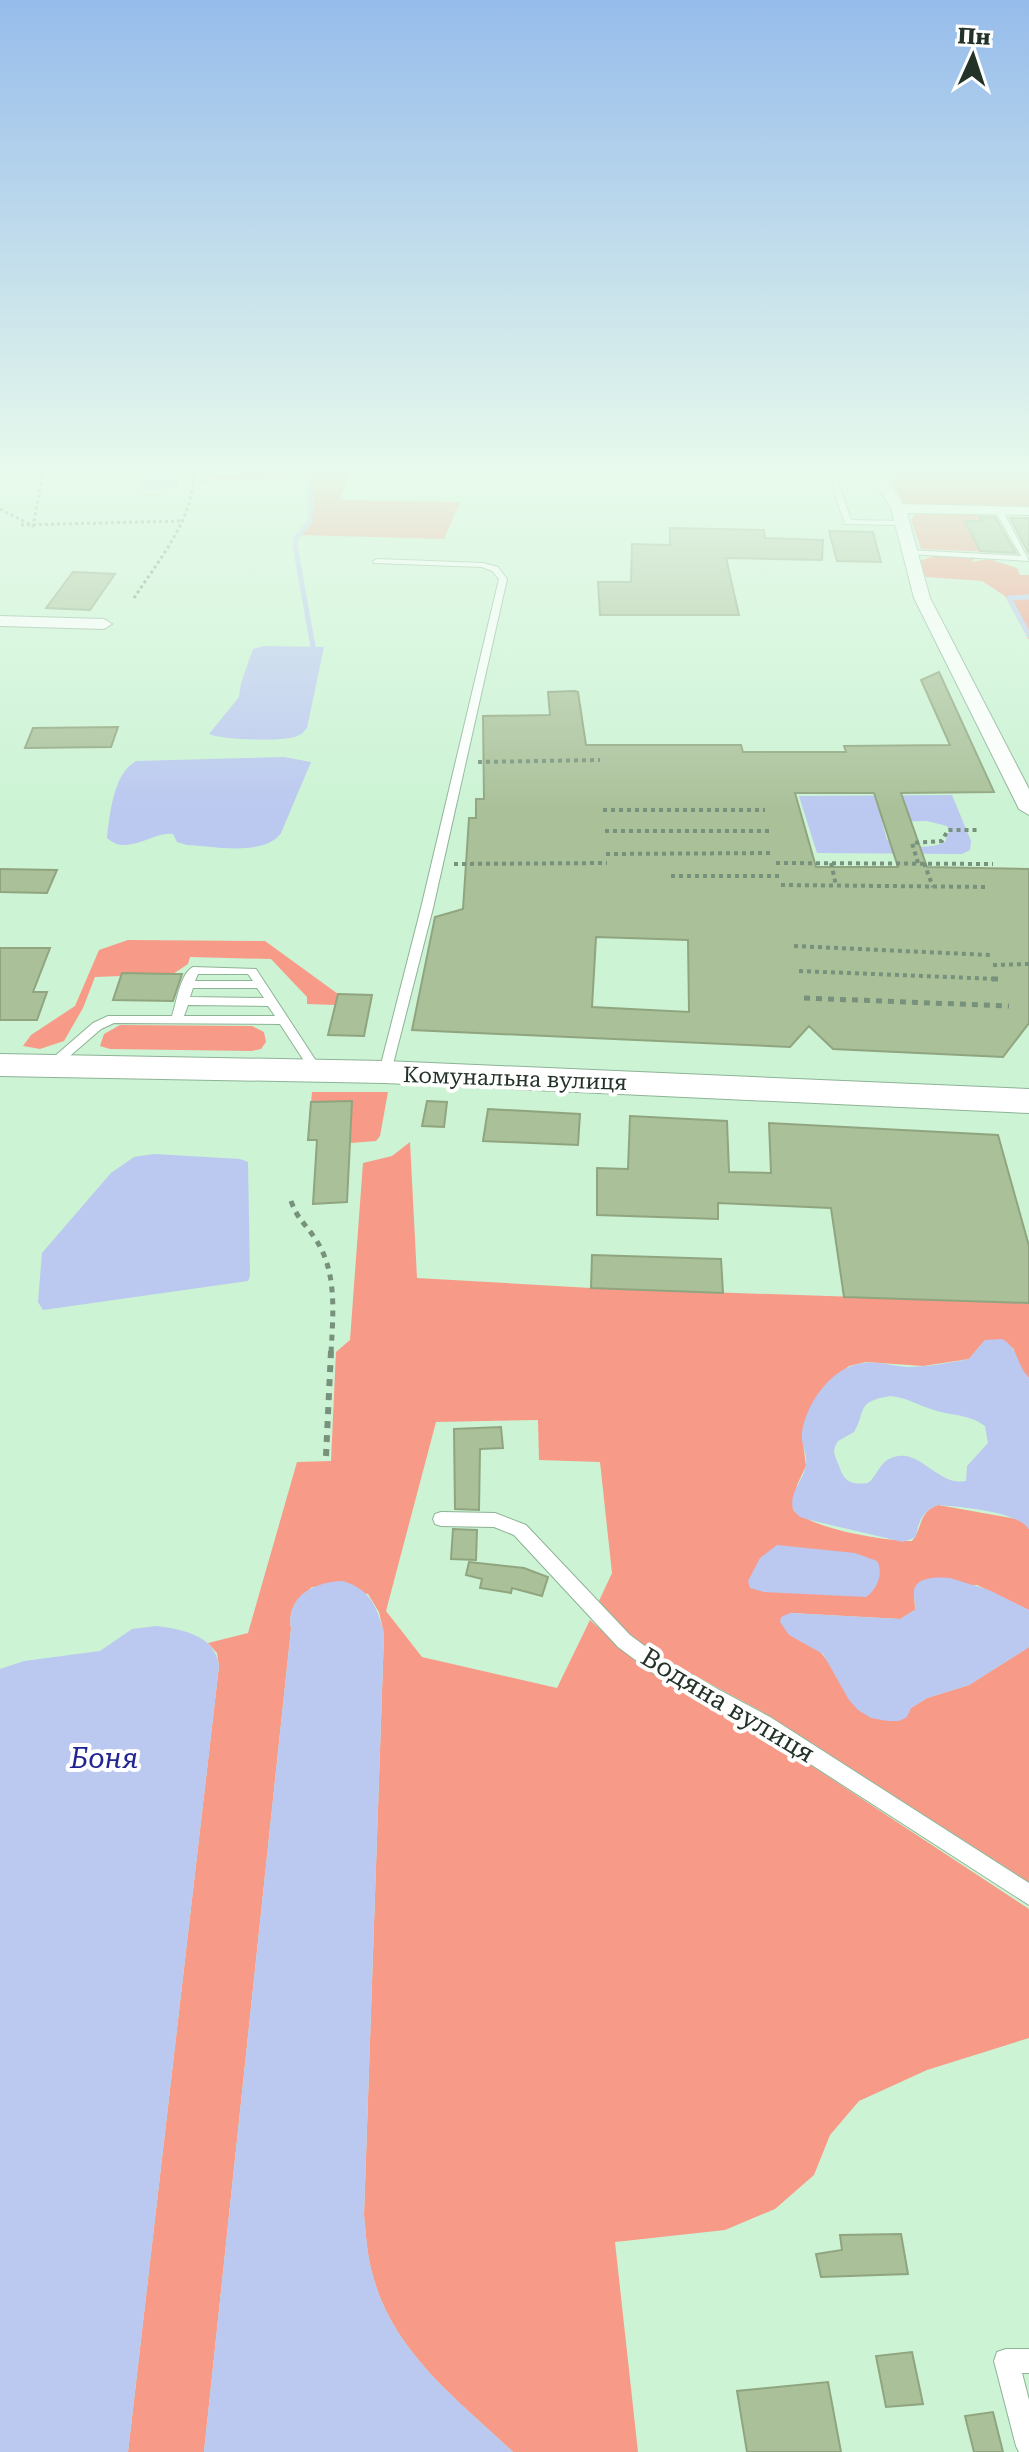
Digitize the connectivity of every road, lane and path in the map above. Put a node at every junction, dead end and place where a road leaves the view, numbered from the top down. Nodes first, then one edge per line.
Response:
1 (144, 582) edge
2 (499, 582) edge
3 (917, 582) edge
4 (134, 598) dead end
5 (0, 621) edge
6 (104, 624) dead end
7 (600, 760) dead end
8 (461, 762) junction
9 (1029, 809) edge
10 (603, 810) dead end
11 (765, 810) dead end
12 (980, 830) dead end
13 (605, 831) dead end
14 (769, 831) dead end
15 (774, 853) dead end
16 (606, 854) dead end
17 (607, 863) dead end
18 (776, 863) dead end
19 (831, 863) junction
20 (921, 863) junction
21 (437, 864) junction
22 (993, 864) dead end
23 (671, 876) dead end
24 (779, 876) dead end
25 (781, 885) dead end
26 (836, 886) junction
27 (933, 887) junction
28 (988, 887) dead end
29 (794, 946) dead end
30 (990, 955) dead end
31 (1029, 964) edge
32 (993, 965) dead end
33 (799, 971) dead end
34 (998, 979) dead end
35 (804, 998) dead end
36 (182, 1001) junction
37 (273, 1002) junction
38 (1009, 1006) dead end
39 (177, 1019) junction
40 (285, 1020) junction
41 (0, 1065) edge
42 (52, 1065) junction
43 (316, 1070) junction
44 (385, 1072) junction
45 (1029, 1101) edge
46 (291, 1201) dead end
47 (326, 1456) dead end
48 (441, 1519) dead end
49 (1029, 1895) edge
50 (1029, 2361) edge
51 (1029, 2446) edge

1 - 4 path
2 - 8 lane
3 - 9 street
5 - 6 street
7 - 8 path
8 - 21 lane
10 - 11 path
12 - 20 path
13 - 14 path
15 - 16 path
17 - 21 path
18 - 19 path
19 - 20 path
19 - 26 path
20 - 22 path
20 - 27 path
21 - 44 lane
23 - 24 path
25 - 26 path
26 - 27 path
27 - 28 path
29 - 30 path
31 - 32 path
33 - 34 path
35 - 38 path
36 - 37 lane
36 - 37 lane
36 - 39 lane
37 - 40 lane
39 - 40 lane
39 - 42 lane
40 - 43 lane
41 - 42 main road, Комунальна вулиця
42 - 43 main road, Комунальна вулиця
43 - 44 main road, Комунальна вулиця
44 - 45 main road, Комунальна вулиця
46 - 47 path
48 - 49 lane, Водяна вулиця
50 - 51 lane

